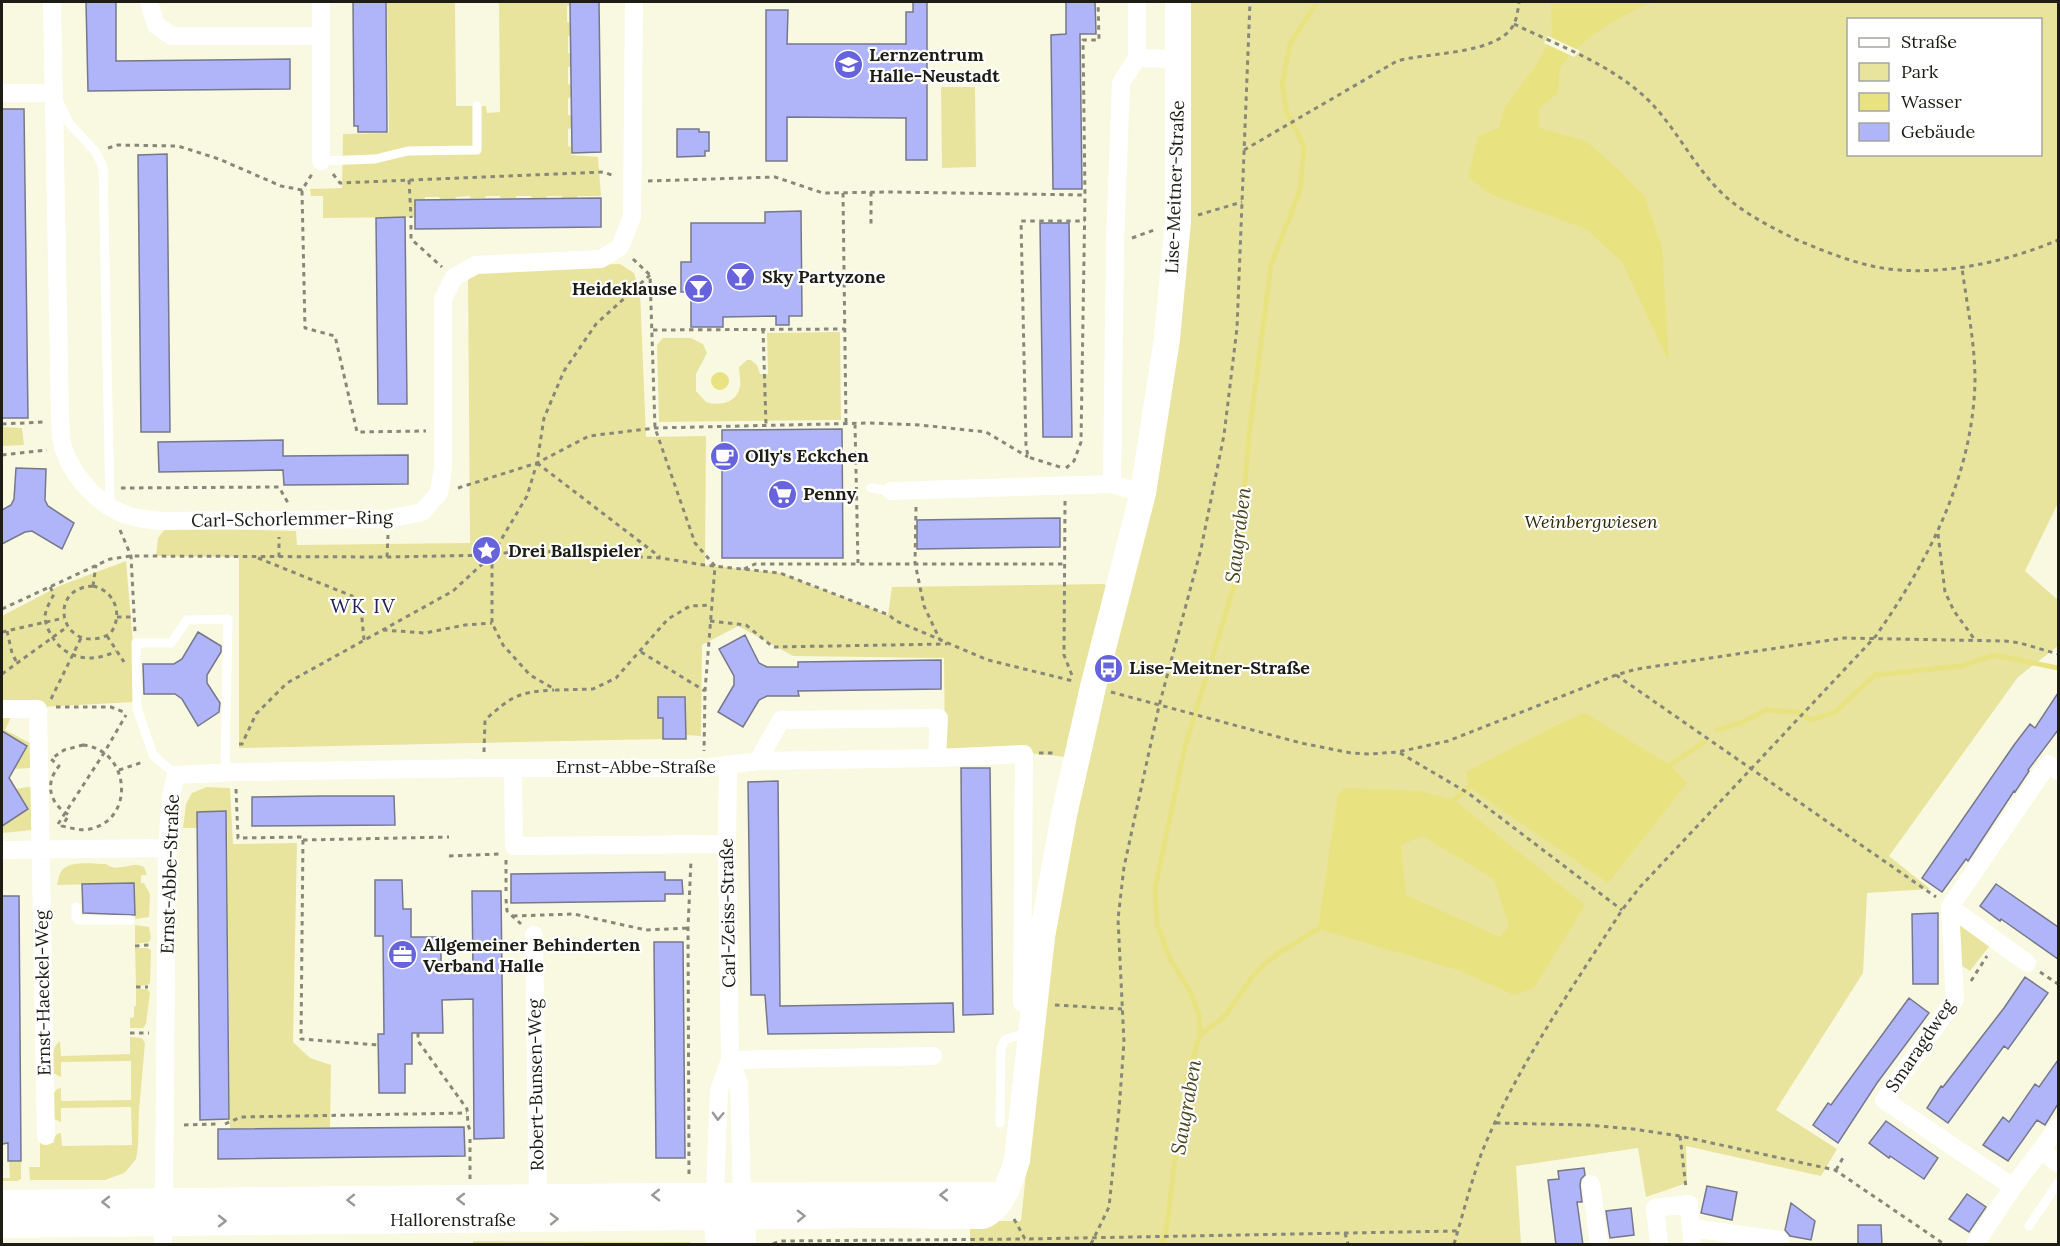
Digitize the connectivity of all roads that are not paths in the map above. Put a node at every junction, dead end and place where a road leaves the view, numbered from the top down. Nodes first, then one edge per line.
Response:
1 (52, 2) edge
2 (149, 2) edge
3 (321, 2) edge
4 (634, 2) edge
5 (1137, 2) edge
6 (1178, 2) edge
7 (321, 36) junction
8 (1137, 58) junction
9 (1179, 59) junction
10 (2, 93) edge
11 (53, 93) junction
12 (477, 106) dead end
13 (321, 160) joint
14 (1112, 484) junction
15 (871, 488) dead end
16 (891, 490) joint
17 (1143, 493) junction
18 (110, 506) junction
19 (2, 709) edge
20 (937, 758) junction
21 (758, 761) junction
22 (728, 766) junction
23 (513, 768) junction
24 (2058, 771) edge
25 (230, 772) junction
26 (176, 776) junction
27 (727, 844) junction
28 (167, 848) junction
29 (2, 850) edge
30 (41, 850) junction
31 (76, 907) dead end
32 (1950, 907) junction
33 (130, 920) dead end
34 (534, 935) road end
35 (2027, 963) dead end
36 (1036, 1004) junction
37 (1033, 1031) junction
38 (933, 1056) dead end
39 (730, 1060) junction
40 (1000, 1123) dead end
41 (2058, 1127) edge
42 (46, 1136) dead end
43 (2042, 1151) junction
44 (2058, 1163) edge
45 (2058, 1183) edge
46 (1591, 1184) dead end
47 (2013, 1187) junction
48 (1003, 1195) joint
49 (538, 1198) junction
50 (2, 1203) edge
51 (715, 1206) junction
52 (742, 1206) junction
53 (164, 1223) edge
54 (2, 1225) edge
55 (2029, 1226) dead end
56 (1692, 1237) edge
57 (1780, 1240) dead end
58 (1653, 1244) edge
59 (719, 1245) edge
60 (743, 1245) edge
61 (1599, 1245) edge
62 (1975, 1245) edge

1 - 11 street, Carl-Schorlemmer-Ring
2 - 7 street
3 - 7 street
4 - 18 street, Carl-Schorlemmer-Ring
5 - 8 street
6 - 9 street, Lise-Meitner-Straße
7 - 13 street
8 - 9 street
8 - 14 street
9 - 17 street, Lise-Meitner-Straße
10 - 11 street
11 - 18 lane, Carl-Schorlemmer-Ring
11 - 18 street, Carl-Schorlemmer-Ring
12 - 13 lane
14 - 16 street
14 - 17 street
15 - 16 lane
17 - 36 street, Lise-Meitner-Straße
19 - 30 street, Ernst-Haeckel-Weg
20 - 21 street, Ernst-Abbe-Straße
20 - 21 street
20 - 36 street
21 - 22 street, Ernst-Abbe-Straße
22 - 23 street, Ernst-Abbe-Straße
22 - 27 street, Carl-Zeiss-Straße
23 - 25 street, Ernst-Abbe-Straße
23 - 27 street
24 - 32 street
25 - 26 street, Ernst-Abbe-Straße
25 - 26 lane
26 - 28 street, Ernst-Abbe-Straße
27 - 39 street, Carl-Zeiss-Straße
28 - 30 street
28 - 53 street, Ernst-Abbe-Straße
29 - 30 street
30 - 42 street, Ernst-Haeckel-Weg
31 - 33 lane
32 - 35 street
32 - 47 street, Smaragdweg
34 - 49 street, Robert-Bunsen-Weg
36 - 37 street, Lise-Meitner-Straße
37 - 40 lane
37 - 48 street, Lise-Meitner-Straße
38 - 39 street
39 -> 51 street, Carl-Zeiss-Straße
39 - 52 street, Carl-Zeiss-Straße
41 - 43 street
43 - 44 street
43 - 47 street
45 - 55 lane
46 - 61 street
47 - 62 street
48 - 52 street, Hallorenstraße
51 -> 49 street, Hallorenstraße
49 -> 53 street, Hallorenstraße
53 -> 50 street, Hallorenstraße
51 - 52 street, Hallorenstraße
53 -> 51 street, Hallorenstraße
51 - 59 street
52 - 60 street
53 - 54 street, Hallorenstraße
56 - 57 street
56 - 58 street
56 - 58 street

